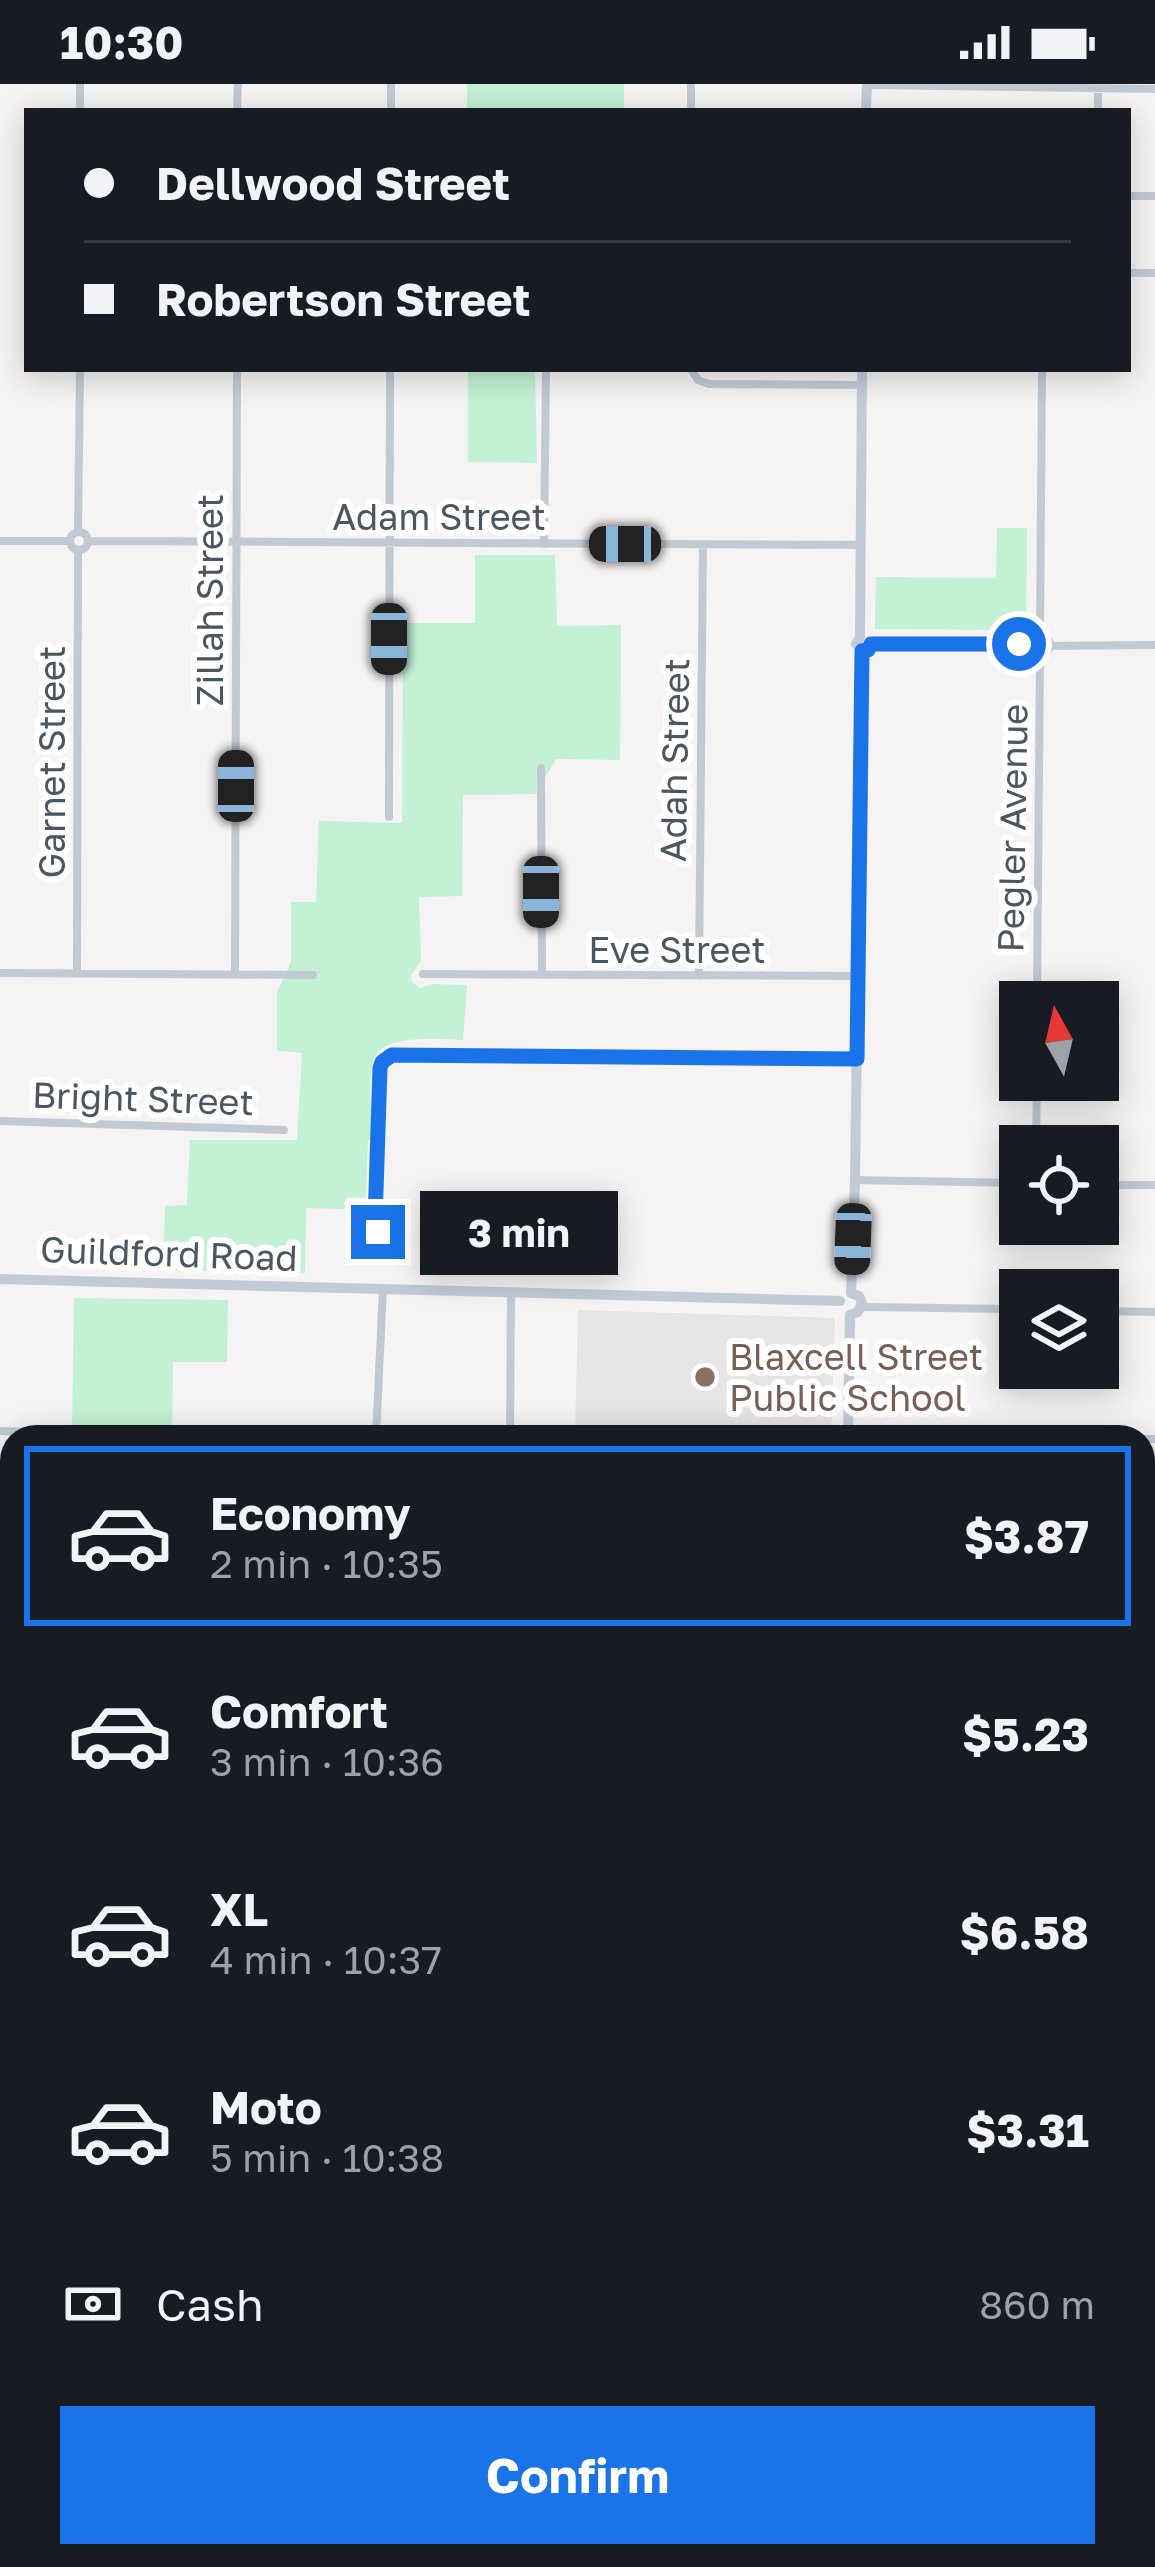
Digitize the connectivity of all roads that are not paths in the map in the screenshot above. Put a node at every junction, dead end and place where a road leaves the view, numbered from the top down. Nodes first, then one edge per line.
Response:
1 (867, 84) edge
2 (1098, 86) edge
3 (1155, 89) edge
4 (80, 372) edge
5 (237, 372) edge
6 (390, 372) edge
7 (546, 372) dead end
8 (693, 372) edge
9 (862, 372) edge
10 (1042, 372) edge
11 (862, 385) junction
12 (79, 531) junction
13 (0, 541) edge
14 (69, 541) junction
15 (88, 542) junction
16 (236, 542) junction
17 (390, 543) junction
18 (544, 544) junction
19 (703, 544) junction
20 (861, 545) junction
21 (78, 550) junction
22 (1040, 634) junction
23 (864, 644) junction
24 (1030, 645) junction
25 (1155, 645) edge
26 (1050, 646) junction
27 (1040, 654) junction
28 (541, 767) dead end
29 (389, 817) dead end
30 (0, 973) edge
31 (77, 973) junction
32 (236, 974) junction
33 (422, 974) dead end
34 (313, 975) dead end
35 (542, 975) junction
36 (699, 976) junction
37 (858, 976) junction
38 (1037, 981) edge
39 (857, 1059) junction
40 (0, 1121) edge
41 (284, 1130) dead end
42 (855, 1180) junction
43 (999, 1183) edge
44 (1119, 1185) edge
45 (1155, 1186) edge
46 (378, 1232) dead end
47 (0, 1279) edge
48 (383, 1289) junction
49 (512, 1293) junction
50 (851, 1293) junction
51 (840, 1301) junction
52 (999, 1309) edge
53 (856, 1311) junction
54 (1119, 1311) edge
55 (1155, 1312) edge
56 (377, 1425) edge
57 (510, 1425) edge
58 (849, 1425) edge

1 - 2 street
2 - 3 street
4 - 12 street
5 - 16 street, Zillah Street
6 - 17 street
7 - 18 street
8 - 11 street
9 - 11 street
10 - 22 street
11 - 20 street
12 - 14 street
12 - 15 street
13 - 14 street
14 - 21 street
15 - 16 street, Adam Street
15 - 21 street
16 - 17 street, Adam Street
16 - 32 street, Zillah Street
17 - 18 street, Adam Street
17 - 29 street
18 - 19 street, Adam Street
19 - 20 street, Adam Street
19 - 36 street, Adah Street
20 - 23 street
21 - 31 street, Garnet Street
22 - 24 street
22 - 26 street
23 - 24 street
23 - 37 street
24 - 27 street
25 - 26 street
26 - 27 street
27 - 38 street, Pegler Avenue
28 - 35 street
30 - 31 street
31 - 32 street
32 - 34 street
33 - 35 street, Eve Street
35 - 36 street, Eve Street
36 - 37 street, Eve Street
37 - 39 street
39 - 42 street
39 - 46 street
40 - 41 street, Bright Street
42 - 43 street
42 - 50 street
44 - 45 street
47 - 48 street, Guildford Road
48 - 49 street, Guildford Road
48 - 56 street
49 - 51 street, Guildford Road
49 - 57 street
50 - 51 street
50 - 53 street
51 - 53 street
52 - 53 street
53 - 58 street
54 - 55 street

